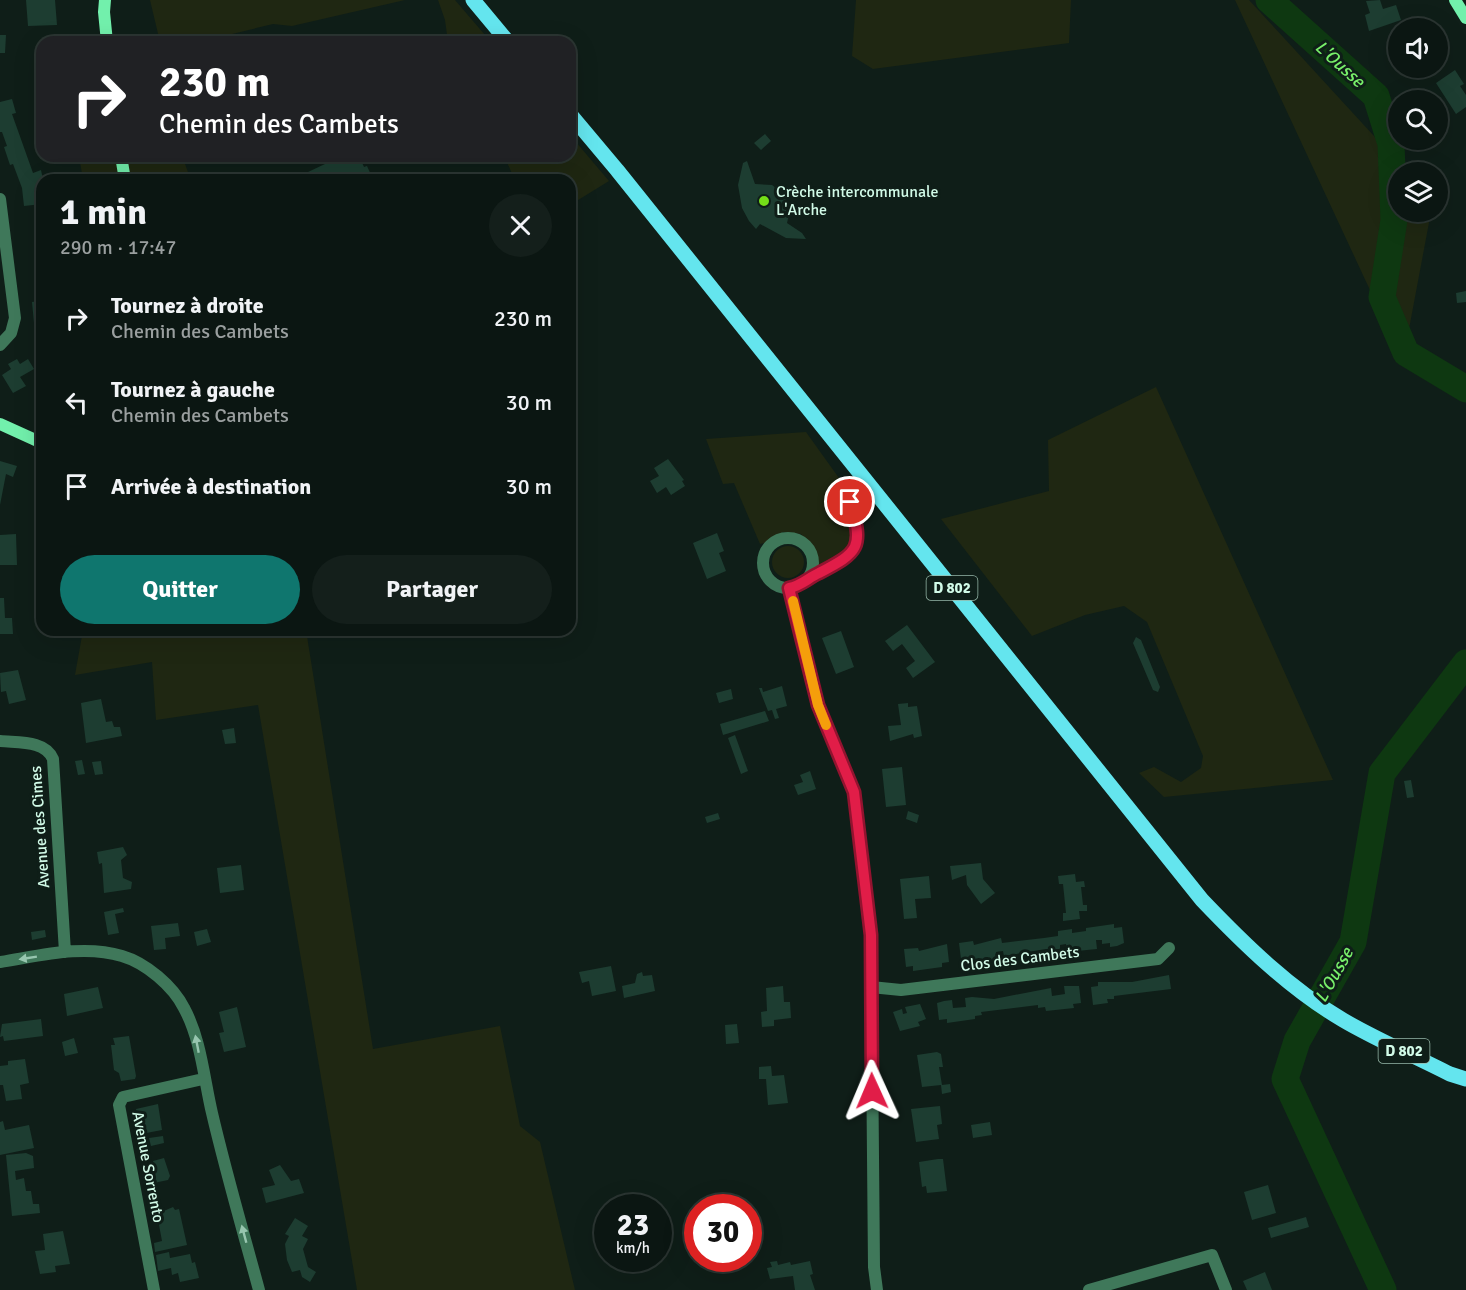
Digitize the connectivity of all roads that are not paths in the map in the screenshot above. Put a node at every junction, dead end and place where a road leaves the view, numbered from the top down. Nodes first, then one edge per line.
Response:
1 (105, 0) edge
2 (473, 0) edge
3 (1455, 0) edge
4 (1466, 18) edge
5 (106, 36) edge
6 (503, 36) edge
7 (576, 121) edge
8 (0, 199) edge
9 (0, 345) edge
10 (0, 424) edge
11 (36, 440) edge
12 (850, 502) dead end
13 (808, 578) junction
14 (789, 588) junction
15 (0, 741) edge
16 (1169, 948) dead end
17 (65, 952) junction
18 (0, 962) edge
19 (871, 987) junction
20 (1466, 1078) edge
21 (204, 1079) junction
22 (154, 1290) edge
23 (259, 1290) edge
24 (877, 1290) edge
25 (1089, 1290) edge
26 (1226, 1290) edge

1 - 5 street
2 - 6 main road
3 - 4 street
7 - 20 main road, D 802
8 - 9 street
10 - 11 street
12 - 13 street
13 - 14 street
13 - 14 street
14 - 19 street
15 - 17 street, Avenue des Cimes
16 - 19 street, Clos des Cambets
17 -> 18 street
21 -> 17 street
19 - 24 street
21 - 22 street, Avenue Sorrento
23 -> 21 street
25 - 26 street

